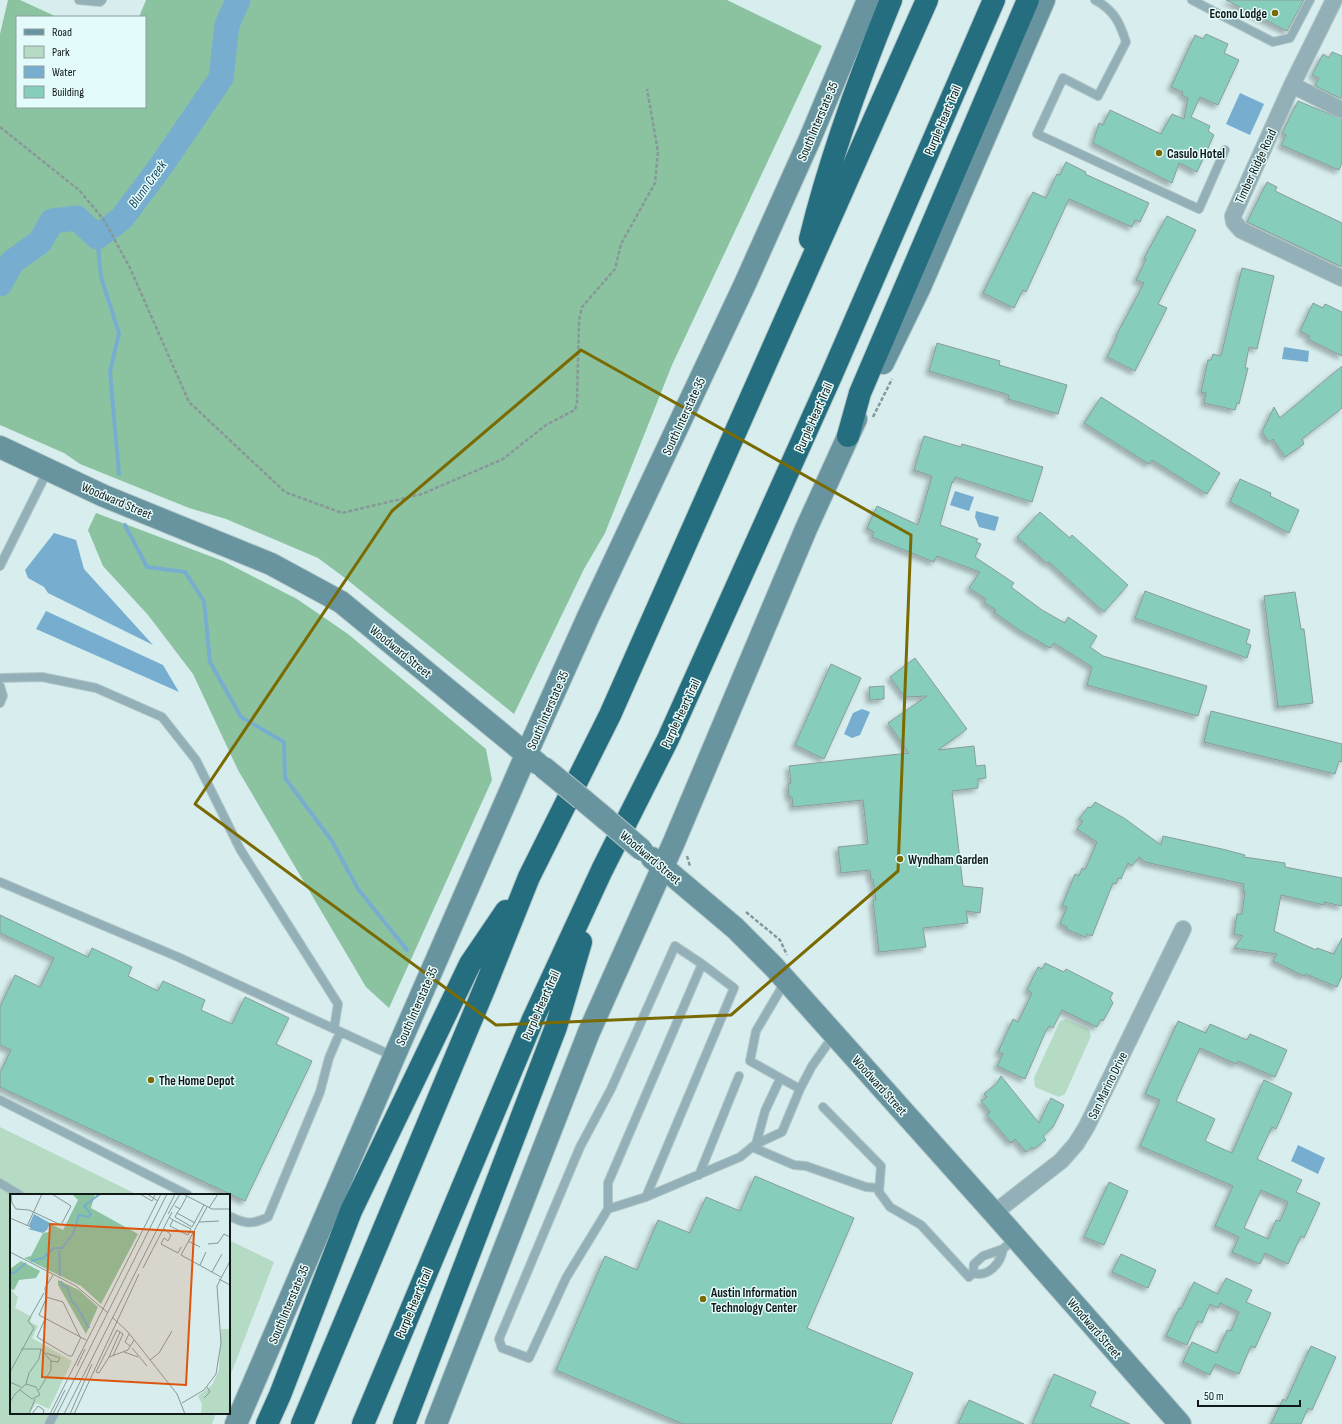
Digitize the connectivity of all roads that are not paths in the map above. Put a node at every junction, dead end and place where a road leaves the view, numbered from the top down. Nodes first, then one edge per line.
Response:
1 (79, 0) edge
2 (102, 0) edge
3 (868, 0) edge
4 (891, 0) edge
5 (927, 0) edge
6 (994, 0) edge
7 (1028, 0) edge
8 (1044, 0) edge
9 (1095, 0) edge
10 (1192, 0) edge
11 (1310, 0) edge
12 (1334, 0) edge
13 (1292, 85) junction
14 (1342, 110) edge
15 (1225, 150) dead end
16 (1342, 278) edge
17 (795, 296) junction
18 (848, 436) junction
19 (0, 447) edge
20 (49, 469) junction
21 (0, 566) edge
22 (0, 678) edge
23 (0, 686) edge
24 (0, 703) edge
25 (535, 761) junction
26 (663, 867) junction
27 (602, 870) junction
28 (529, 877) junction
29 (0, 882) edge
30 (1183, 929) dead end
31 (702, 964) junction
32 (786, 981) junction
33 (337, 1031) junction
34 (834, 1035) junction
35 (394, 1057) junction
36 (739, 1076) dead end
37 (780, 1079) junction
38 (800, 1089) junction
39 (0, 1100) edge
40 (823, 1107) dead end
41 (754, 1146) junction
42 (699, 1175) junction
43 (0, 1183) edge
44 (879, 1188) junction
45 (18, 1194) edge
46 (186, 1194) edge
47 (646, 1197) junction
48 (608, 1209) junction
49 (994, 1213) junction
50 (230, 1216) edge
51 (1009, 1243) junction
52 (973, 1274) junction
53 (54, 1414) edge
54 (49, 1424) edge
55 (236, 1424) edge
56 (267, 1424) edge
57 (302, 1424) edge
58 (363, 1424) edge
59 (404, 1424) edge
60 (436, 1424) edge
61 (1180, 1424) edge

1 - 2 lane
3 - 25 main road, South Interstate 35
4 - 17 highway
5 - 17 highway
6 - 27 highway, Purple Heart Trail
7 - 18 highway
8 - 18 main road
9 - 15 lane
10 - 11 lane
12 - 13 street, Timber Ridge Road
13 - 14 street
13 - 16 street, Timber Ridge Road
17 - 28 highway
18 - 26 main road
19 - 20 main road, Woodward Street
20 - 21 lane
20 - 25 main road, Woodward Street
22 - 33 lane
23 - 24 lane
25 - 26 main road, Woodward Street, bridge
25 - 35 main road, South Interstate 35
26 - 32 main road, Woodward Street
26 - 60 main road
27 - 58 highway, Purple Heart Trail
27 - 59 highway
28 - 56 highway
28 - 57 highway
29 - 33 lane
30 - 49 street, San Marino Drive
31 - 47 lane
31 - 48 lane
31 - 48 lane
32 - 34 main road, Woodward Street
32 - 37 lane
33 - 35 lane
33 - 50 lane
34 - 38 lane
34 - 49 main road, Woodward Street
35 - 55 main road, South Interstate 35
36 - 42 lane
37 - 38 lane
37 - 41 lane
38 - 41 lane
39 - 46 lane
40 - 44 lane
41 - 42 lane
41 - 44 lane
42 - 47 lane
43 - 45 lane
44 - 52 lane
47 - 48 lane
49 - 51 main road, Woodward Street
51 - 52 lane
51 - 52 lane
51 - 61 main road, Woodward Street
53 - 54 lane

